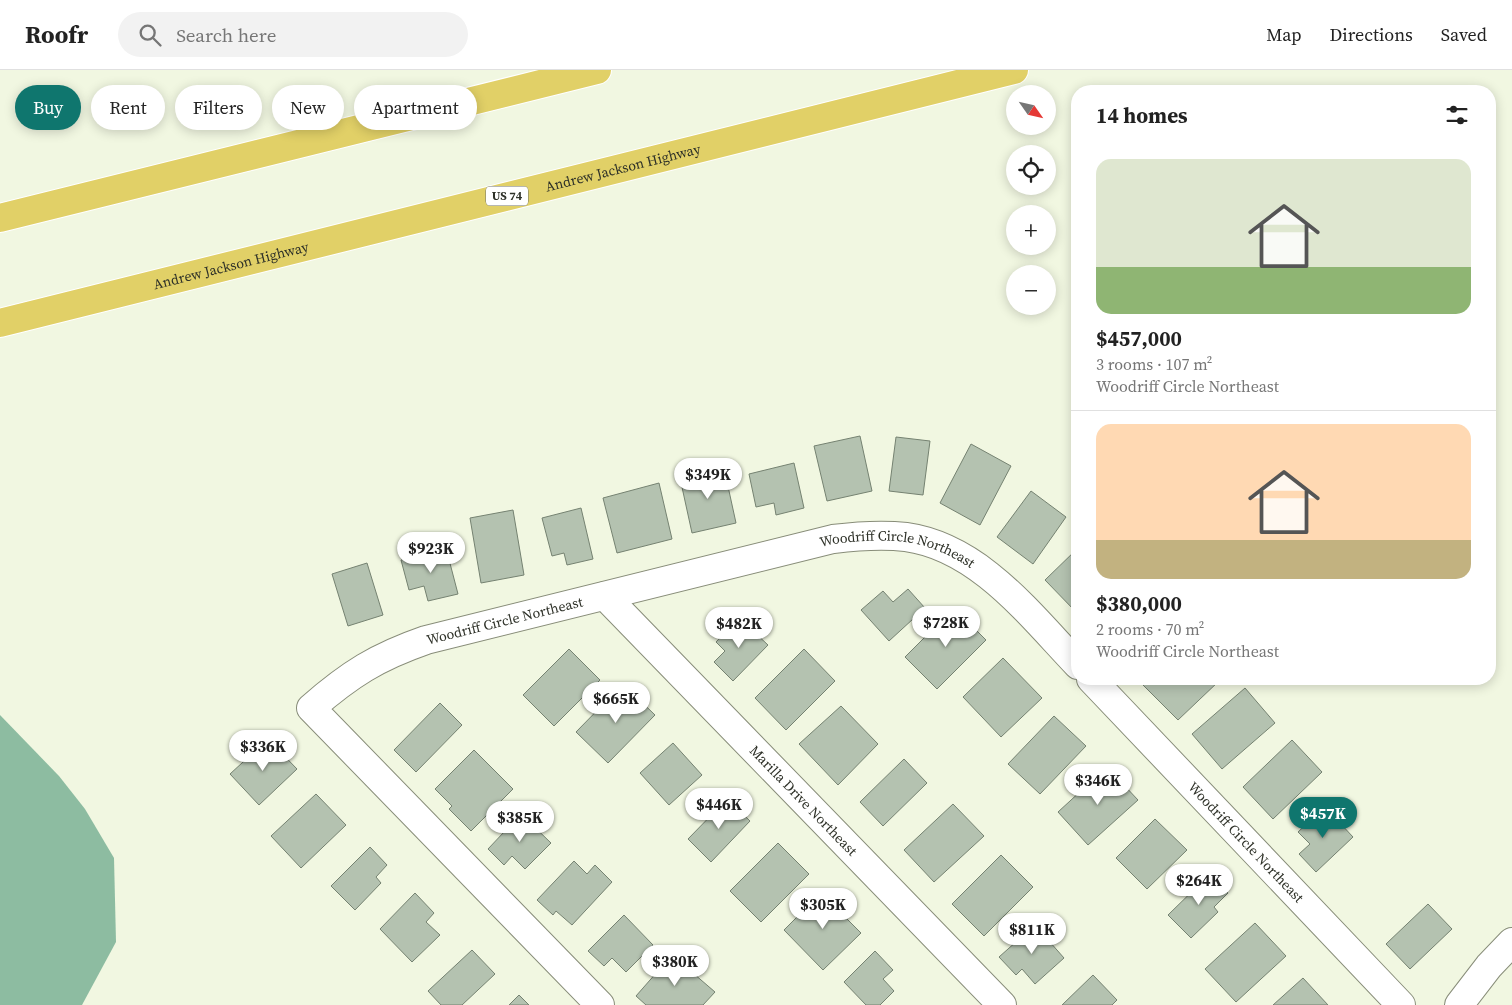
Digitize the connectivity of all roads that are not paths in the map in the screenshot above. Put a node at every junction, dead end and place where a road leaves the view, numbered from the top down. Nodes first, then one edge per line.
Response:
1 (597, 70) edge
2 (1014, 70) edge
3 (0, 218) edge
4 (0, 323) edge
5 (605, 596) junction
6 (1071, 658) edge
7 (1097, 685) edge
8 (1512, 942) edge
9 (600, 1005) edge
10 (1002, 1005) edge
11 (1401, 1005) edge
12 (1459, 1005) edge

1 - 3 highway
2 - 4 highway, Andrew Jackson Highway / US 74
5 - 6 street, Woodriff Circle Northeast
5 - 9 street, Woodriff Circle Northeast
5 - 10 street, Marilla Drive Northeast
7 - 11 street, Woodriff Circle Northeast
8 - 12 street

